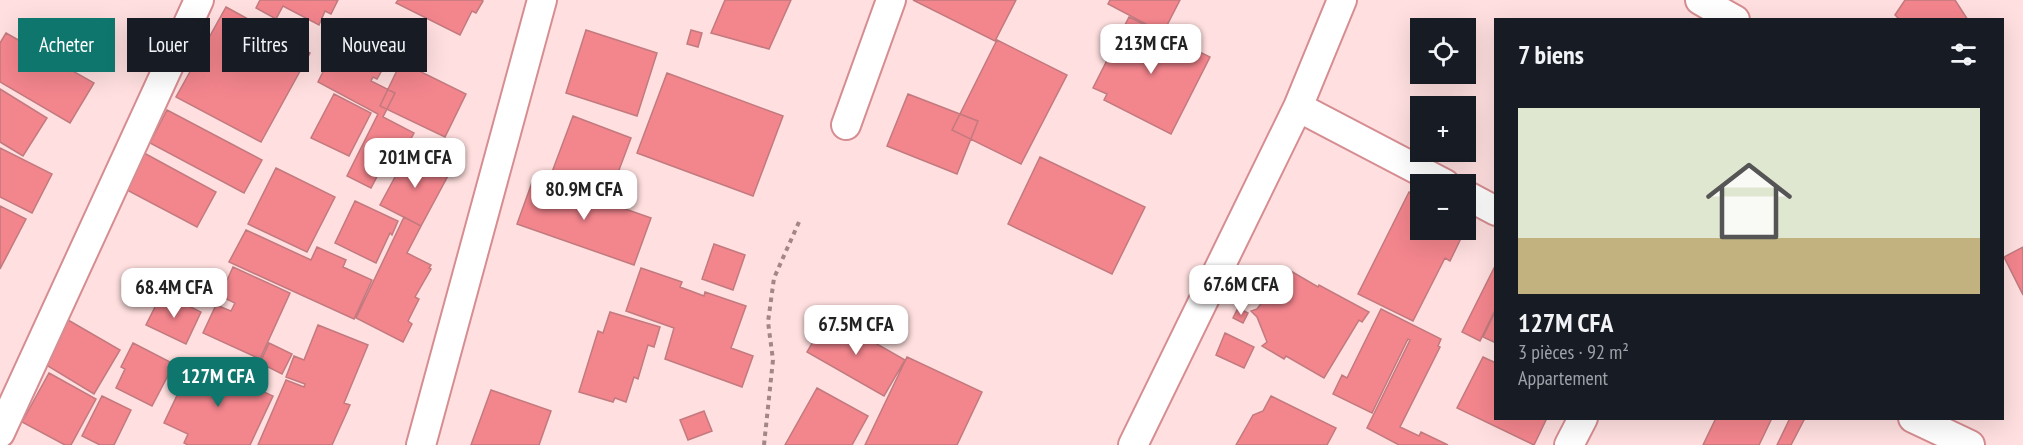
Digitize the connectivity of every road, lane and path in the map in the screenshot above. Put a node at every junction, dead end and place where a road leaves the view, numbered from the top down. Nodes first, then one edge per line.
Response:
1 (199, 0) edge
2 (542, 0) edge
3 (891, 0) edge
4 (1342, 0) edge
5 (1700, 0) edge
6 (1732, 18) edge
7 (1298, 107) junction
8 (846, 124) dead end
9 (1426, 174) edge
10 (1476, 200) edge
11 (1494, 210) edge
12 (799, 222) dead end
13 (1582, 420) edge
14 (1917, 420) edge
15 (0, 433) edge
16 (421, 445) edge
17 (764, 445) edge
18 (1133, 445) edge
19 (1569, 445) edge
20 (1970, 445) edge

1 - 15 street
2 - 16 street
3 - 8 street
4 - 7 street
5 - 6 street
7 - 9 street
7 - 18 street
10 - 11 street
12 - 17 path
13 - 19 street
14 - 20 street

